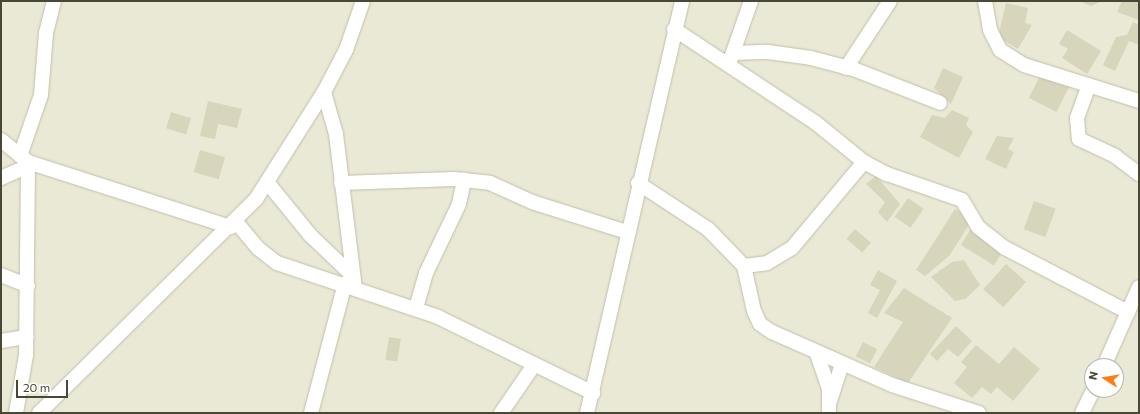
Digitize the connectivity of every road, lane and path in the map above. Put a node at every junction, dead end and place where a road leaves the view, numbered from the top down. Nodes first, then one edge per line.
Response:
1 (54, 1) edge
2 (363, 1) edge
3 (751, 1) edge
4 (890, 1) edge
5 (985, 1) edge
6 (677, 2) edge
7 (674, 29) junction
8 (731, 59) junction
9 (846, 68) junction
10 (1089, 85) junction
11 (324, 92) junction
12 (1139, 101) edge
13 (940, 103) dead end
14 (1, 140) edge
15 (25, 161) junction
16 (864, 162) junction
17 (1139, 174) edge
18 (1, 178) edge
19 (464, 180) junction
20 (267, 182) junction
21 (341, 183) junction
22 (638, 183) junction
23 (233, 224) junction
24 (627, 232) junction
25 (744, 266) junction
26 (1, 275) edge
27 (351, 282) junction
28 (28, 286) junction
29 (1139, 287) edge
30 (416, 308) junction
31 (1128, 312) junction
32 (27, 337) junction
33 (1, 340) edge
34 (817, 354) junction
35 (1108, 358) edge
36 (842, 364) junction
37 (534, 365) junction
38 (593, 393) junction
39 (1089, 398) edge
40 (829, 408) edge
41 (16, 413) edge
42 (39, 413) edge
43 (311, 413) edge
44 (501, 413) edge
45 (587, 413) edge
46 (978, 413) edge
47 (1082, 413) edge

1 - 15 street
2 - 11 street
3 - 8 street
4 - 9 street
5 - 10 street
6 - 7 street
7 - 8 street
7 - 22 street
8 - 9 street
8 - 16 street
9 - 13 street
10 - 12 street
10 - 17 street
11 - 20 street
11 - 21 street
14 - 15 street
15 - 18 street
15 - 23 street
15 - 28 street
16 - 25 street
16 - 31 street
19 - 21 street
19 - 24 street
19 - 30 street
20 - 23 street
20 - 27 street
21 - 27 street
22 - 24 street
22 - 25 street
23 - 27 street
23 - 42 street
24 - 38 street
25 - 34 street
26 - 28 street
27 - 30 street
27 - 43 street
28 - 32 street
29 - 31 street
30 - 37 street
31 - 35 street
32 - 33 street
32 - 41 street
34 - 36 street
34 - 40 street
36 - 40 street
36 - 46 street
37 - 38 street
37 - 44 street
38 - 45 street
39 - 47 street

